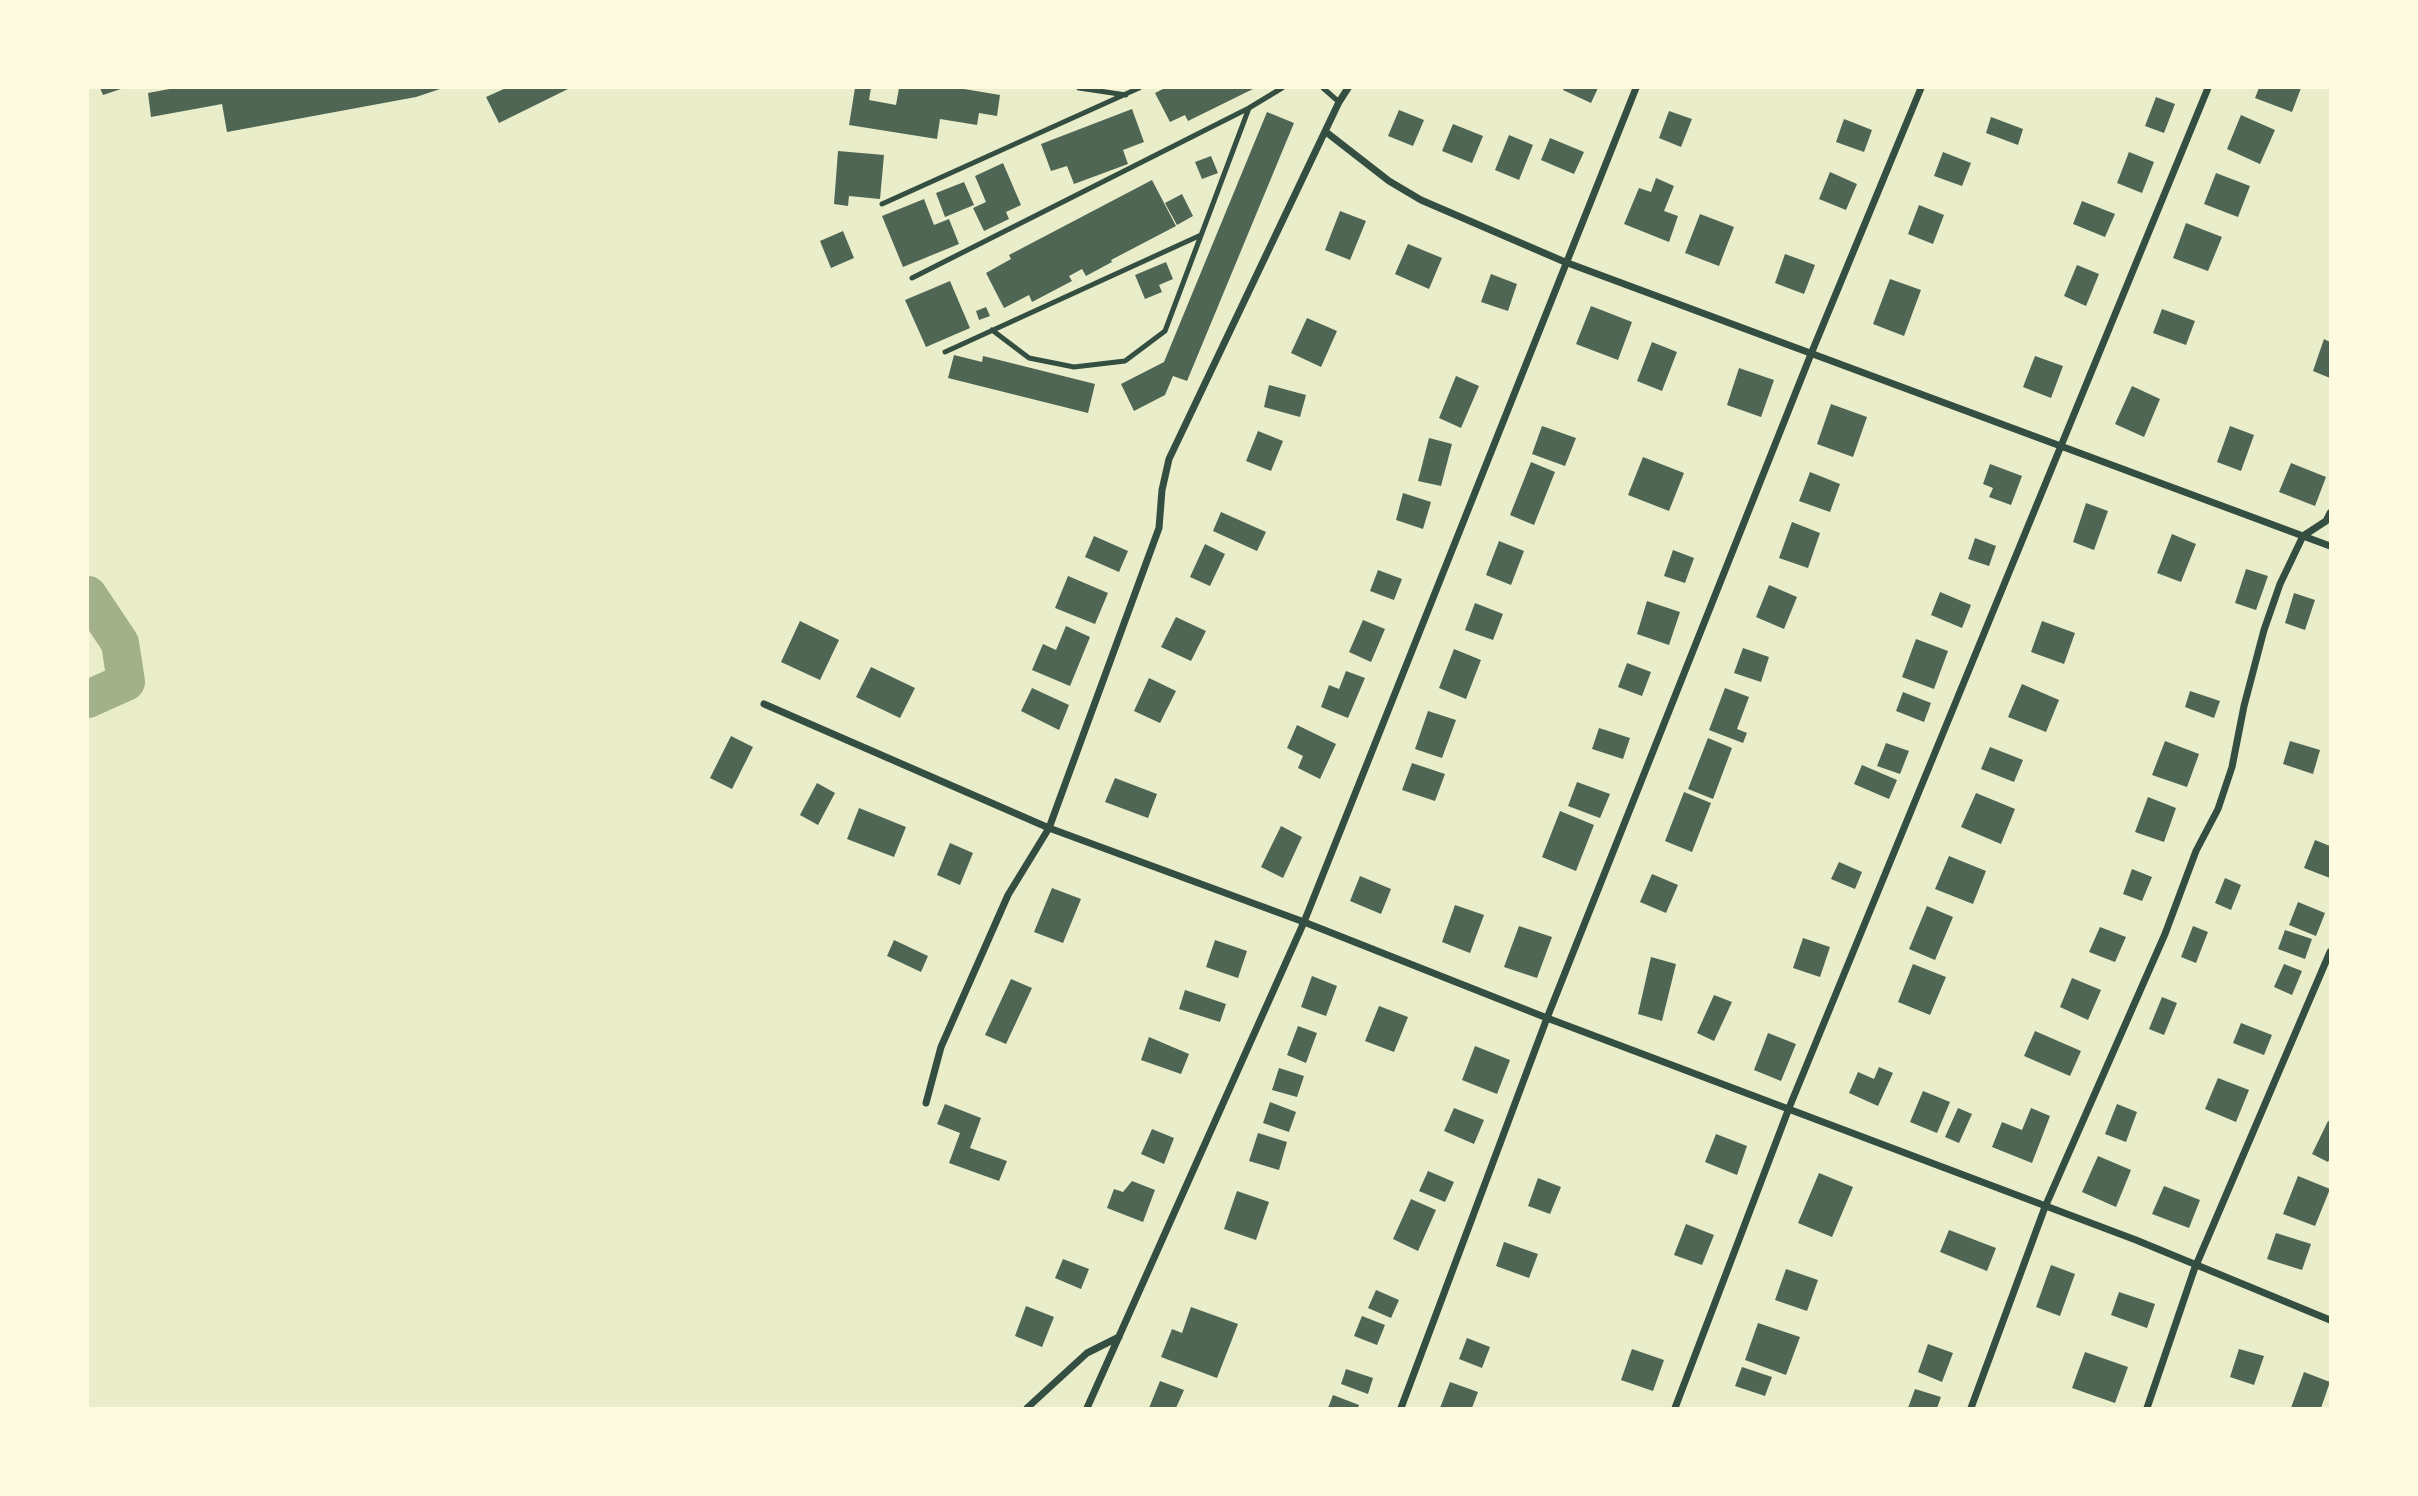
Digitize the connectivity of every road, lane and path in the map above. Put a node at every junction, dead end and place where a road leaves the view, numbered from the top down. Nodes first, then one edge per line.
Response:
1 (1079, 88) edge
2 (1139, 88) edge
3 (1282, 88) edge
4 (1323, 88) edge
5 (1348, 88) edge
6 (1636, 88) edge
7 (1921, 88) edge
8 (2208, 88) edge
9 (1126, 95) junction
10 (1339, 102) junction
11 (1249, 108) junction
12 (1326, 132) junction
13 (882, 204) dead end
14 (1201, 235) junction
15 (1564, 262) junction
16 (912, 278) dead end
17 (992, 330) junction
18 (945, 352) dead end
19 (1811, 354) junction
20 (2059, 446) junction
21 (2330, 513) edge
22 (2303, 536) junction
23 (2330, 546) edge
24 (764, 704) dead end
25 (1049, 828) junction
26 (1304, 922) junction
27 (2330, 952) edge
28 (1547, 1018) junction
29 (926, 1103) dead end
30 (1789, 1108) junction
31 (2045, 1207) junction
32 (2197, 1265) junction
33 (2330, 1320) edge
34 (1120, 1336) junction
35 (1027, 1409) edge
36 (1087, 1409) edge
37 (1401, 1409) edge
38 (1675, 1409) edge
39 (1971, 1409) edge
40 (2147, 1409) edge

1 - 9 lane
2 - 9 lane
3 - 11 lane
4 - 10 lane
5 - 10 street
6 - 15 street
7 - 19 street
8 - 20 street
9 - 13 lane
10 - 12 street
11 - 14 lane
11 - 16 lane
12 - 15 street
12 - 25 street
14 - 17 lane
14 - 17 lane
15 - 19 street
15 - 26 street
17 - 18 lane
19 - 20 street
19 - 28 street
20 - 22 street
20 - 30 street
21 - 22 street
22 - 23 street
22 - 31 street
24 - 25 street
25 - 26 street
25 - 29 street
26 - 28 street
26 - 34 street
27 - 32 street
28 - 30 street
28 - 37 street
30 - 31 street
30 - 38 street
31 - 32 street
31 - 39 street
32 - 33 street
32 - 40 street
34 - 35 street
34 - 36 street

